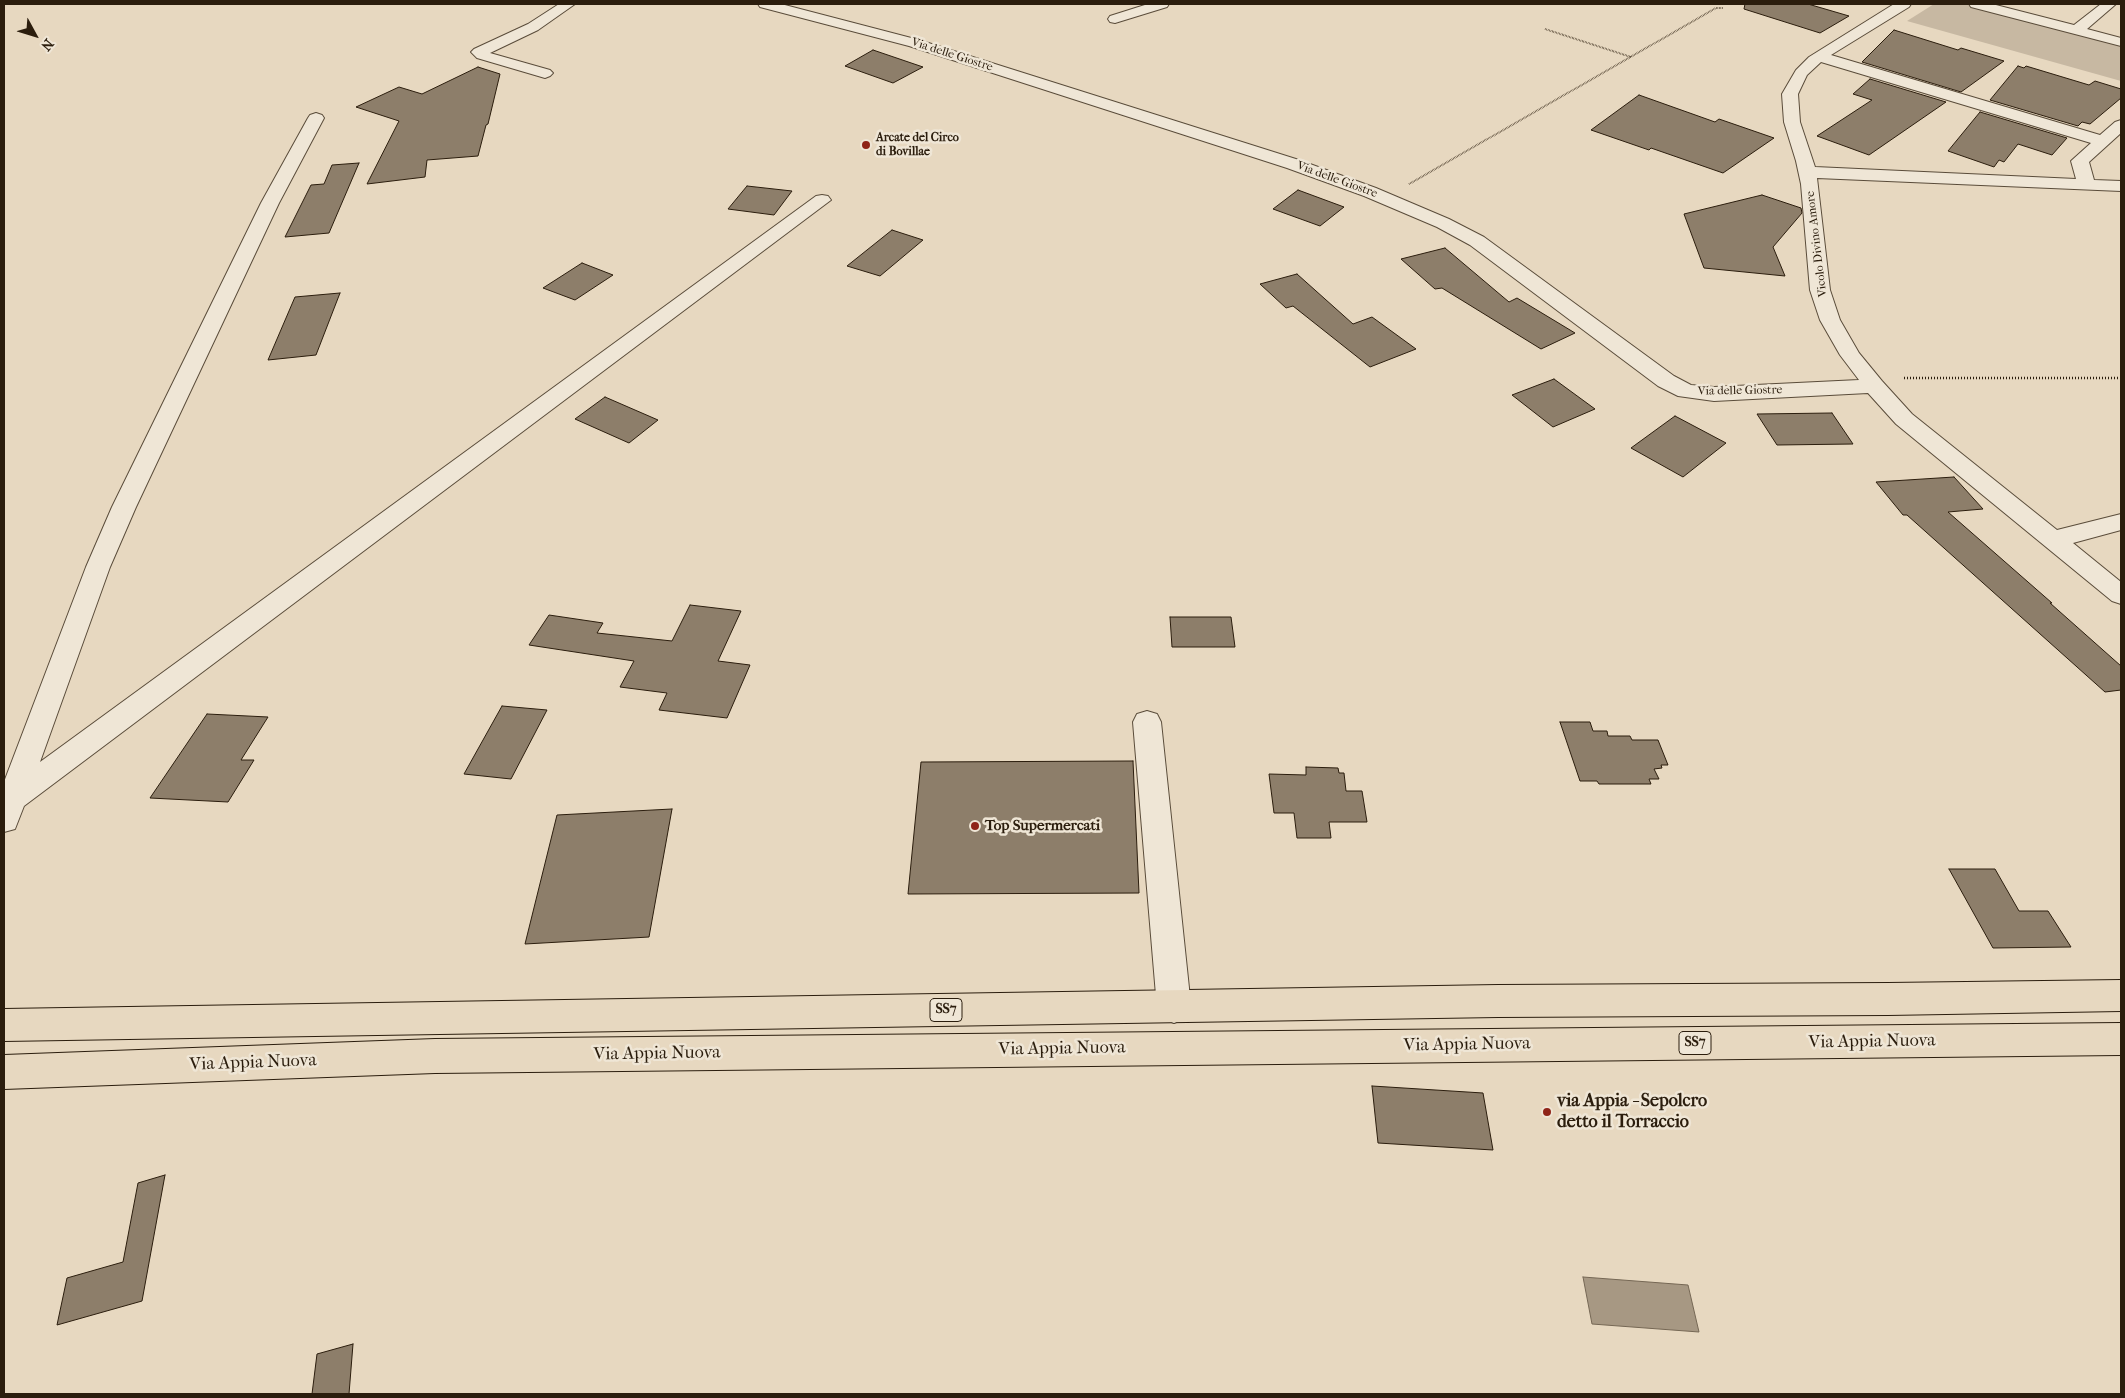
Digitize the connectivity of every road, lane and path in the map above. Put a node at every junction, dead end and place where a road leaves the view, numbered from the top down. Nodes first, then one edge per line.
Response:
1 (568, 4) edge
2 (765, 4) edge
3 (1162, 4) edge
4 (1904, 4) edge
5 (1976, 4) edge
6 (2109, 4) edge
7 (1724, 8) dead end
8 (1115, 19) dead end
9 (1545, 29) dead end
10 (2076, 30) junction
11 (2121, 42) edge
12 (1632, 57) junction
13 (1820, 57) junction
14 (545, 73) dead end
15 (316, 118) dead end
16 (2121, 125) edge
17 (2103, 141) junction
18 (1808, 172) junction
19 (2087, 185) junction
20 (2121, 186) edge
21 (1384, 198) junction
22 (822, 200) dead end
23 (2121, 378) edge
24 (1871, 382) junction
25 (2121, 522) edge
26 (2053, 540) junction
27 (2121, 595) edge
28 (1147, 722) dead end
29 (13, 798) junction
30 (4, 820) edge
31 (2121, 994) edge
32 (1174, 1006) junction
33 (4, 1025) edge
34 (2121, 1039) edge
35 (4, 1072) edge

1 - 14 street
2 - 21 street, Via delle Giostre
3 - 8 street
4 - 13 street, Vicolo Divino Amore
5 - 10 street
6 - 10 street
7 - 12 path
9 - 12 path
10 - 11 street
12 - 21 path
13 - 17 street
13 - 18 street, Vicolo Divino Amore
15 - 29 street
16 - 17 street
17 - 19 street
18 - 19 street
18 - 24 street, Vicolo Divino Amore
19 - 20 street
21 - 24 street, Via delle Giostre
22 - 29 street
23 - 24 path
24 - 26 street, Vicolo Divino Amore
25 - 26 street
26 - 27 street, Vicolo Divino Amore
28 - 32 street
29 - 30 street
31 - 32 main road, SS7
32 - 33 main road, SS7
34 - 35 main road, Via Appia Nuova / SS7

